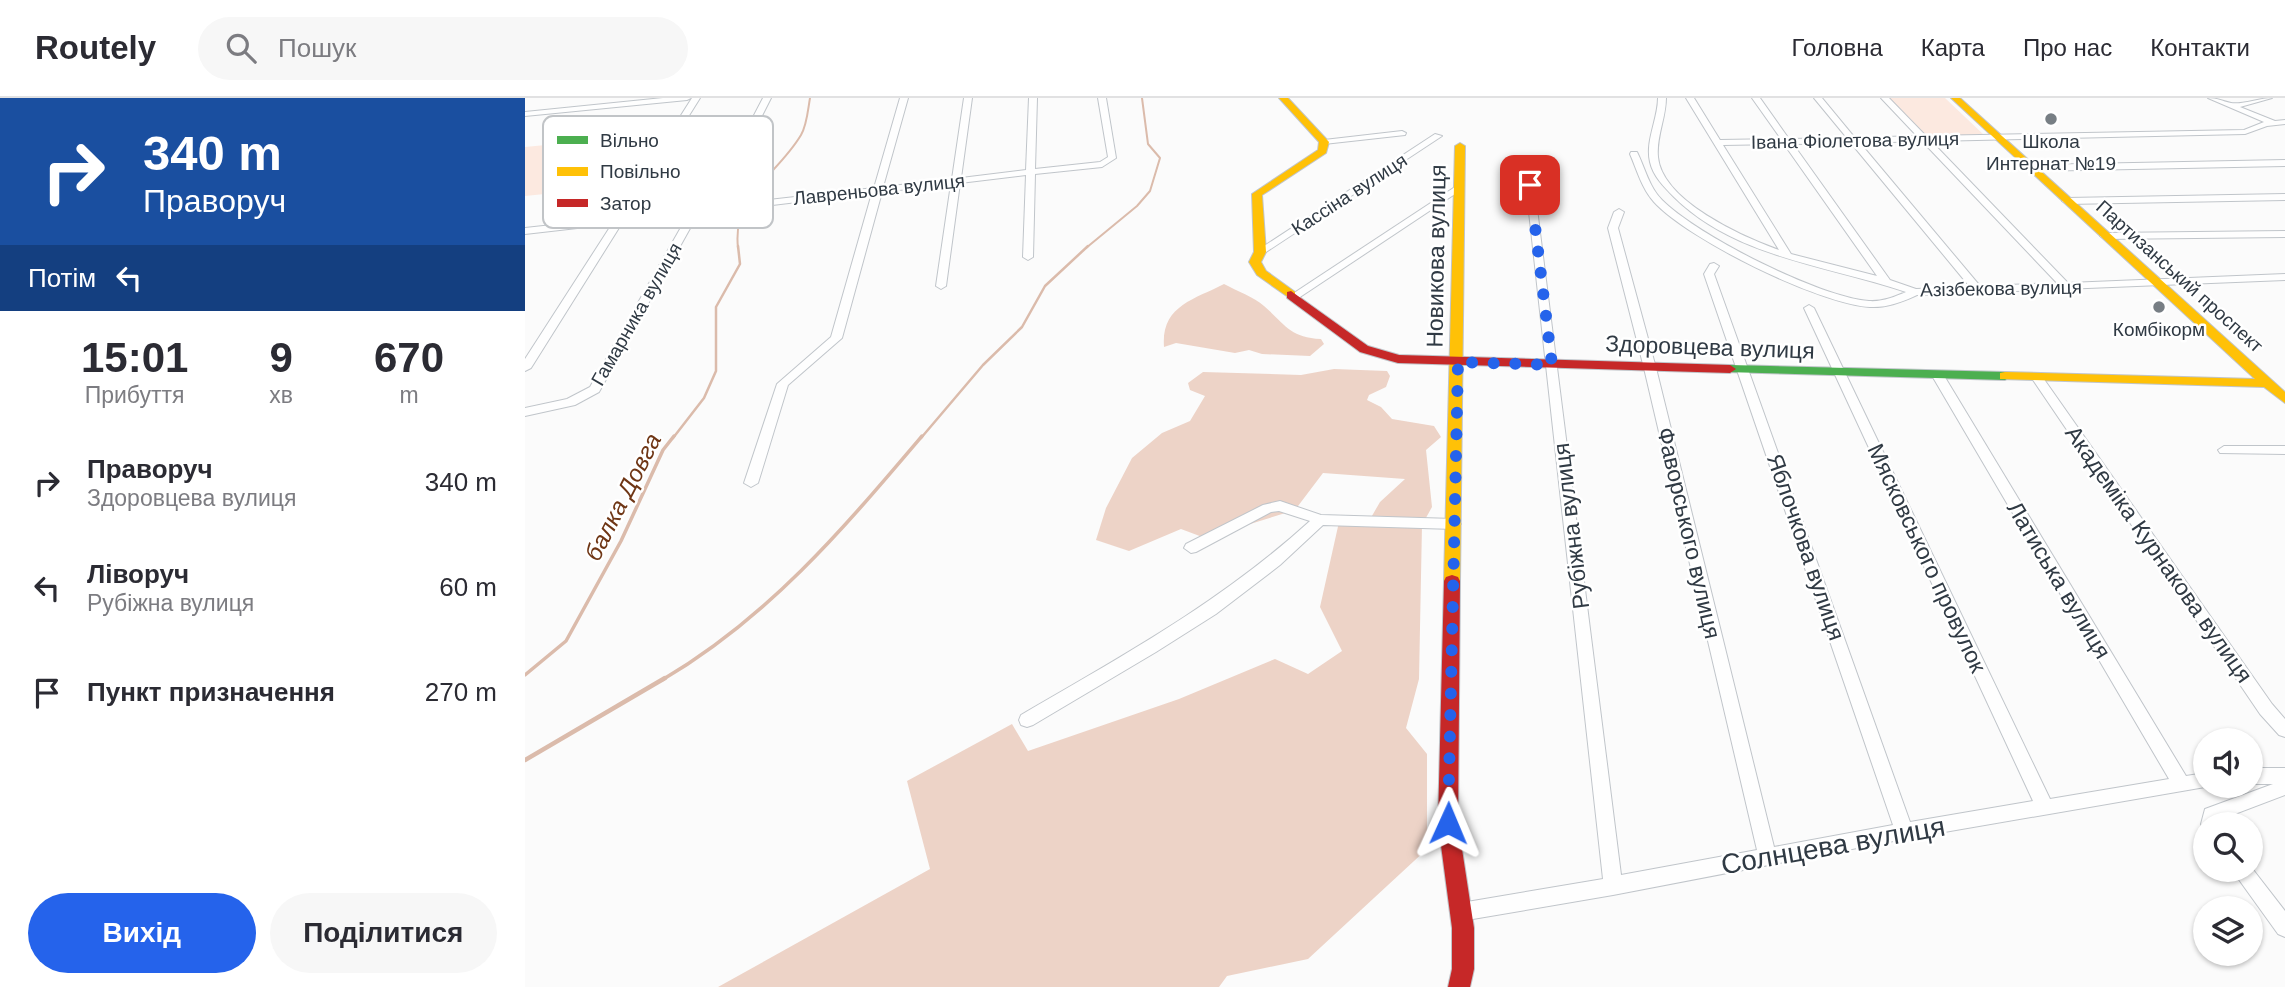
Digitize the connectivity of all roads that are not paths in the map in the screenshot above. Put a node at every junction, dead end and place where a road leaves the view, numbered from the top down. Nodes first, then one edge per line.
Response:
1 (687, 98) edge
2 (696, 98) edge
3 (767, 98) edge
4 (904, 98) edge
5 (968, 98) edge
6 (1033, 98) edge
7 (1102, 98) edge
8 (1283, 98) edge
9 (1661, 98) edge
10 (1691, 98) edge
11 (1756, 98) edge
12 (1818, 98) edge
13 (1885, 98) edge
14 (1955, 98) edge
15 (2212, 98) edge
16 (2268, 98) edge
17 (639, 100) edge
18 (2233, 106) junction
19 (525, 114) edge
20 (685, 116) edge
21 (758, 116) edge
22 (2274, 123) junction
23 (2285, 125) edge
24 (1402, 133) dead end
25 (1438, 136) dead end
26 (1998, 137) junction
27 (1924, 139) junction
28 (1854, 141) junction
29 (1324, 142) junction
30 (1787, 142) junction
31 (1718, 143) junction
32 (1460, 146) dead end
33 (1634, 154) dead end
34 (2285, 163) edge
35 (1540, 168) dead end
36 (2032, 168) junction
37 (1032, 172) junction
38 (957, 180) junction
39 (879, 188) junction
40 (1458, 188) junction
41 (2285, 197) edge
42 (2067, 201) junction
43 (773, 202) edge
44 (1619, 212) dead end
45 (553, 228) edge
46 (615, 228) edge
47 (685, 228) edge
48 (525, 231) edge
49 (2285, 234) edge
50 (2105, 236) junction
51 (1260, 252) junction
52 (1787, 255) junction
53 (1028, 257) dead end
54 (1714, 266) dead end
55 (2285, 277) edge
56 (1885, 280) junction
57 (2153, 280) junction
58 (941, 286) dead end
59 (2066, 287) junction
60 (1977, 289) junction
61 (1915, 292) junction
62 (1293, 297) junction
63 (1809, 308) dead end
64 (1458, 362) junction
65 (1552, 365) junction
66 (525, 368) edge
67 (1650, 368) junction
68 (1745, 370) junction
69 (1839, 373) junction
70 (1937, 374) junction
71 (2036, 377) junction
72 (2266, 383) junction
73 (2285, 399) edge
74 (525, 412) edge
75 (2224, 450) dead end
76 (2285, 450) edge
77 (751, 483) dead end
78 (1320, 520) junction
79 (1454, 524) junction
80 (1191, 548) dead end
81 (1027, 720) dead end
82 (2285, 730) edge
83 (2263, 776) edge
84 (2285, 776) edge
85 (2193, 784) edge
86 (2182, 786) junction
87 (2285, 787) edge
88 (2045, 807) junction
89 (2219, 812) edge
90 (1904, 831) junction
91 (1767, 855) junction
92 (2250, 882) edge
93 (1613, 886) junction
94 (1461, 912) junction
95 (2285, 926) edge
96 (1459, 987) edge

1 - 17 street
2 - 20 street
3 - 21 street
4 - 39 street
5 - 38 street
6 - 37 street
7 - 37 street, Лавреньова вулиця
8 - 29 street
9 - 52 street, Азізбекова вулиця
10 - 31 street
11 - 30 street
12 - 28 street
13 - 27 street
14 - 26 street, Партизанський проспект
15 - 18 street
16 - 18 street
17 - 19 street
18 - 22 street
22 - 23 street, Івана Фіолетова вулиця
22 - 26 street, Івана Фіолетова вулиця
24 - 29 street, Кассіна вулиця
25 - 51 street, Кассіна вулиця
26 - 27 street, Івана Фіолетова вулиця
26 - 36 street, Партизанський проспект
27 - 28 street, Івана Фіолетова вулиця
27 - 59 street
28 - 30 street, Івана Фіолетова вулиця
28 - 60 street
29 - 51 street, Здоровцева вулиця
30 - 31 street, Івана Фіолетова вулиця
30 - 56 street
31 - 52 street
32 - 40 street, Новикова вулиця
33 - 61 street
34 - 36 street
35 - 65 street, Рубіжна вулиця
36 - 42 street, Партизанський проспект
37 - 38 street, Лавреньова вулиця
37 - 53 street
38 - 39 street, Лавреньова вулиця
38 - 58 street
39 - 43 street, Лавреньова вулиця
39 - 77 street
40 - 62 street
40 - 64 street, Новикова вулиця
41 - 42 street
42 - 50 street, Партизанський проспект
44 - 67 street, Фаворського вулиця
45 - 48 street, Лавреньова вулиця
46 - 66 street
47 - 74 street, Гамарника вулиця
49 - 50 street
50 - 57 street, Партизанський проспект
51 - 62 street, Здоровцева вулиця
52 - 56 street, Азізбекова вулиця
54 - 68 street, Яблочкова вулиця
55 - 57 street, Азізбекова вулиця
56 - 61 street, Азізбекова вулиця
57 - 59 street, Азізбекова вулиця
57 - 72 street, Партизанський проспект
59 - 60 street, Азізбекова вулиця
60 - 61 street, Азізбекова вулиця
62 - 64 street, Здоровцева вулиця
63 - 69 street, Мясковського провулок
64 - 65 street, Здоровцева вулиця
64 - 79 street, Новикова вулиця
65 - 67 street, Здоровцева вулиця
65 - 93 street, Рубіжна вулиця
67 - 68 street, Здоровцева вулиця
67 - 91 street, Фаворського вулиця
68 - 69 street, Здоровцева вулиця
68 - 90 street, Яблочкова вулиця
69 - 70 street, Здоровцева вулиця
69 - 88 street, Мясковського провулок
70 - 71 street, Здоровцева вулиця
70 - 86 street, Латиська вулиця
71 - 72 street, Здоровцева вулиця
71 - 82 street, Академіка Курнакова вулиця
72 - 73 street, Партизанський проспект
75 - 76 street
78 - 79 street
78 - 80 street
78 - 81 street
79 - 94 street, Новикова вулиця
83 - 84 street
85 - 86 street, Солнцева вулиця
86 - 88 street, Солнцева вулиця
87 - 89 street
88 - 90 street, Солнцева вулиця
90 - 91 street, Солнцева вулиця
91 - 93 street, Солнцева вулиця
92 - 95 street
93 - 94 street, Солнцева вулиця
94 - 96 street, Новикова вулиця

